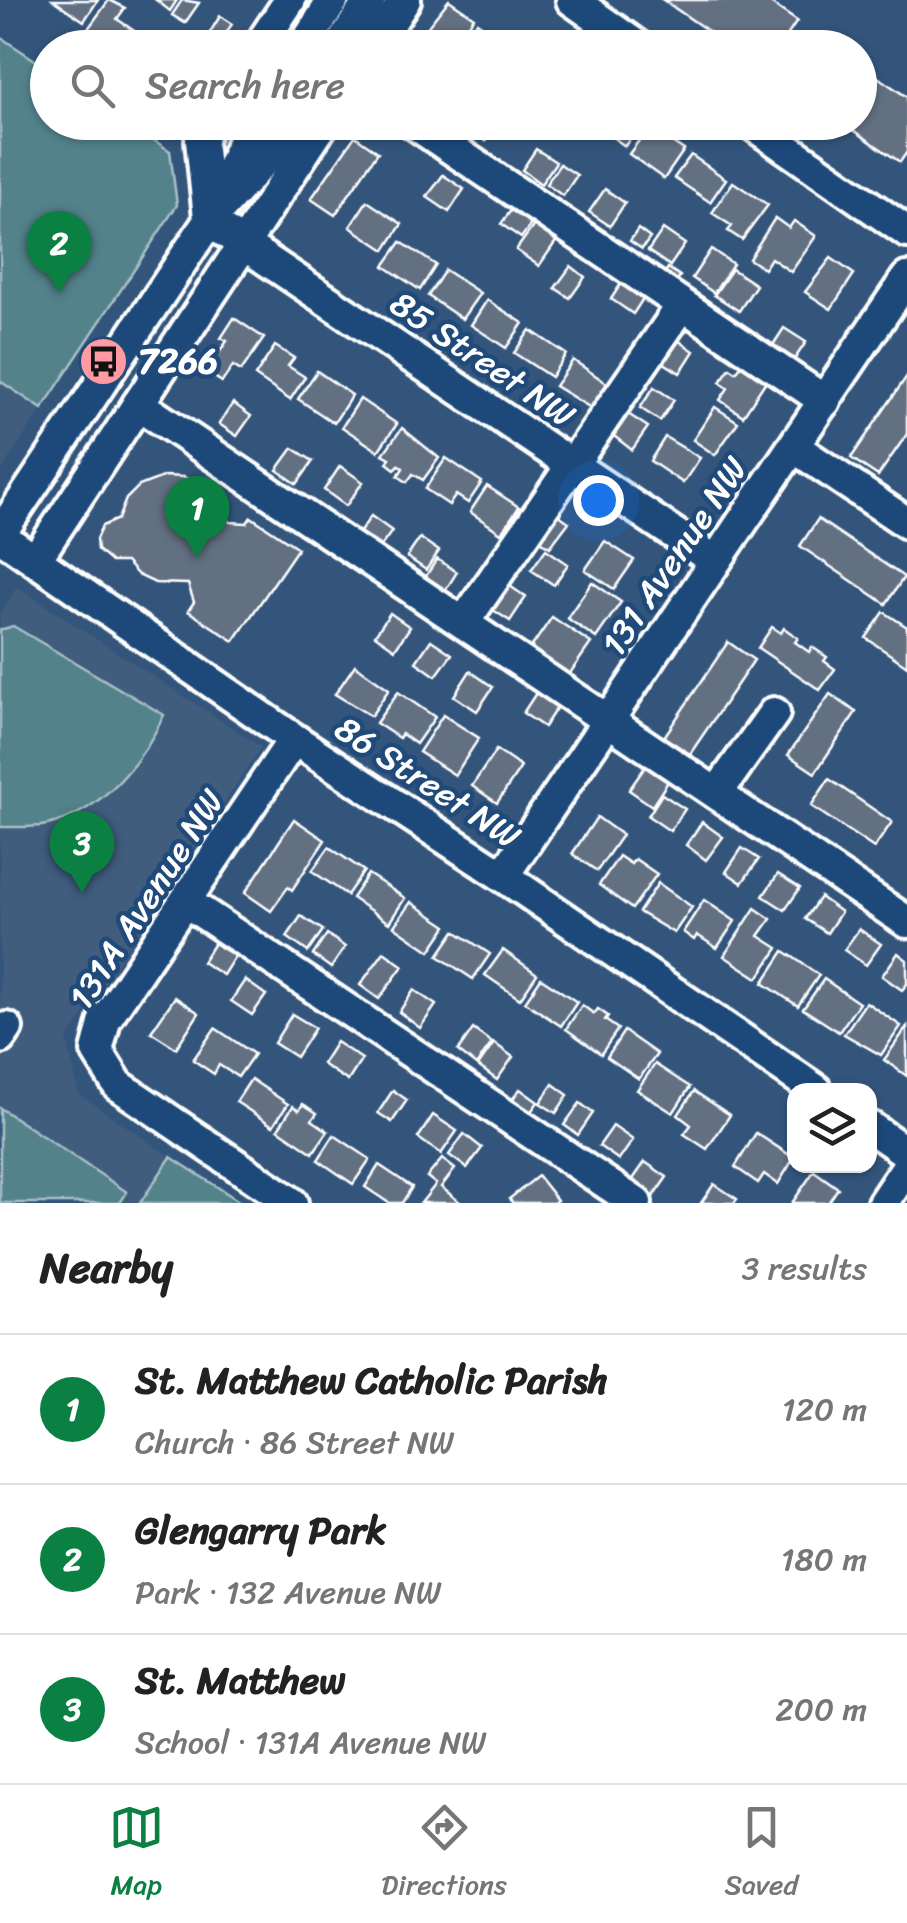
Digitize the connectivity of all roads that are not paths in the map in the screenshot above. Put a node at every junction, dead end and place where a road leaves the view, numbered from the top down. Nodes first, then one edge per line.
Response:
1 (333, 0) edge
2 (370, 0) edge
3 (404, 0) edge
4 (572, 0) edge
5 (275, 5) edge
6 (265, 30) edge
7 (314, 30) edge
8 (351, 30) edge
9 (385, 30) edge
10 (614, 30) edge
11 (202, 140) edge
12 (245, 140) edge
13 (278, 140) edge
14 (312, 140) edge
15 (438, 140) edge
16 (777, 140) edge
17 (902, 218) edge
18 (209, 221) junction
19 (244, 243) junction
20 (907, 278) edge
21 (681, 307) junction
22 (825, 401) junction
23 (138, 404) junction
24 (794, 446) junction
25 (573, 465) junction
26 (907, 523) edge
27 (0, 535) edge
28 (36, 559) junction
29 (715, 561) junction
30 (464, 622) junction
31 (774, 713) dead end
32 (608, 720) junction
33 (294, 739) junction
34 (717, 793) junction
35 (503, 876) junction
36 (185, 901) junction
37 (907, 922) edge
38 (806, 1083) edge
39 (877, 1133) edge
40 (907, 1153) edge
41 (907, 1168) edge
42 (292, 1203) edge
43 (636, 1203) edge
44 (883, 1203) edge

1 - 7 street
2 - 8 street
3 - 9 street
4 - 10 street
5 - 6 street
11 - 18 street
12 - 18 street
13 - 18 street
14 - 19 street
15 - 21 street
16 - 17 street
18 - 19 street, 85 Street NW
18 - 27 street
19 - 23 street
19 - 25 street, 85 Street NW
20 - 22 street, 131 Avenue NW
21 - 22 street
21 - 25 street
22 - 24 street, 131 Avenue NW
23 - 28 street
23 - 30 street
24 - 26 street
24 - 29 street, 131 Avenue NW
25 - 29 street, 85 Street NW
25 - 30 street
27 - 28 street, 86 Street NW
28 - 33 street, 86 Street NW
29 - 32 street, 131 Avenue NW
30 - 32 street
31 - 34 street
32 - 34 street
32 - 35 street, 131 Avenue NW
33 - 35 street, 86 Street NW
33 - 36 street, 131A Avenue NW
34 - 37 street
35 - 38 street, 86 Street NW
36 - 42 street, 131A Avenue NW
36 - 43 street
39 - 40 street
41 - 44 street

